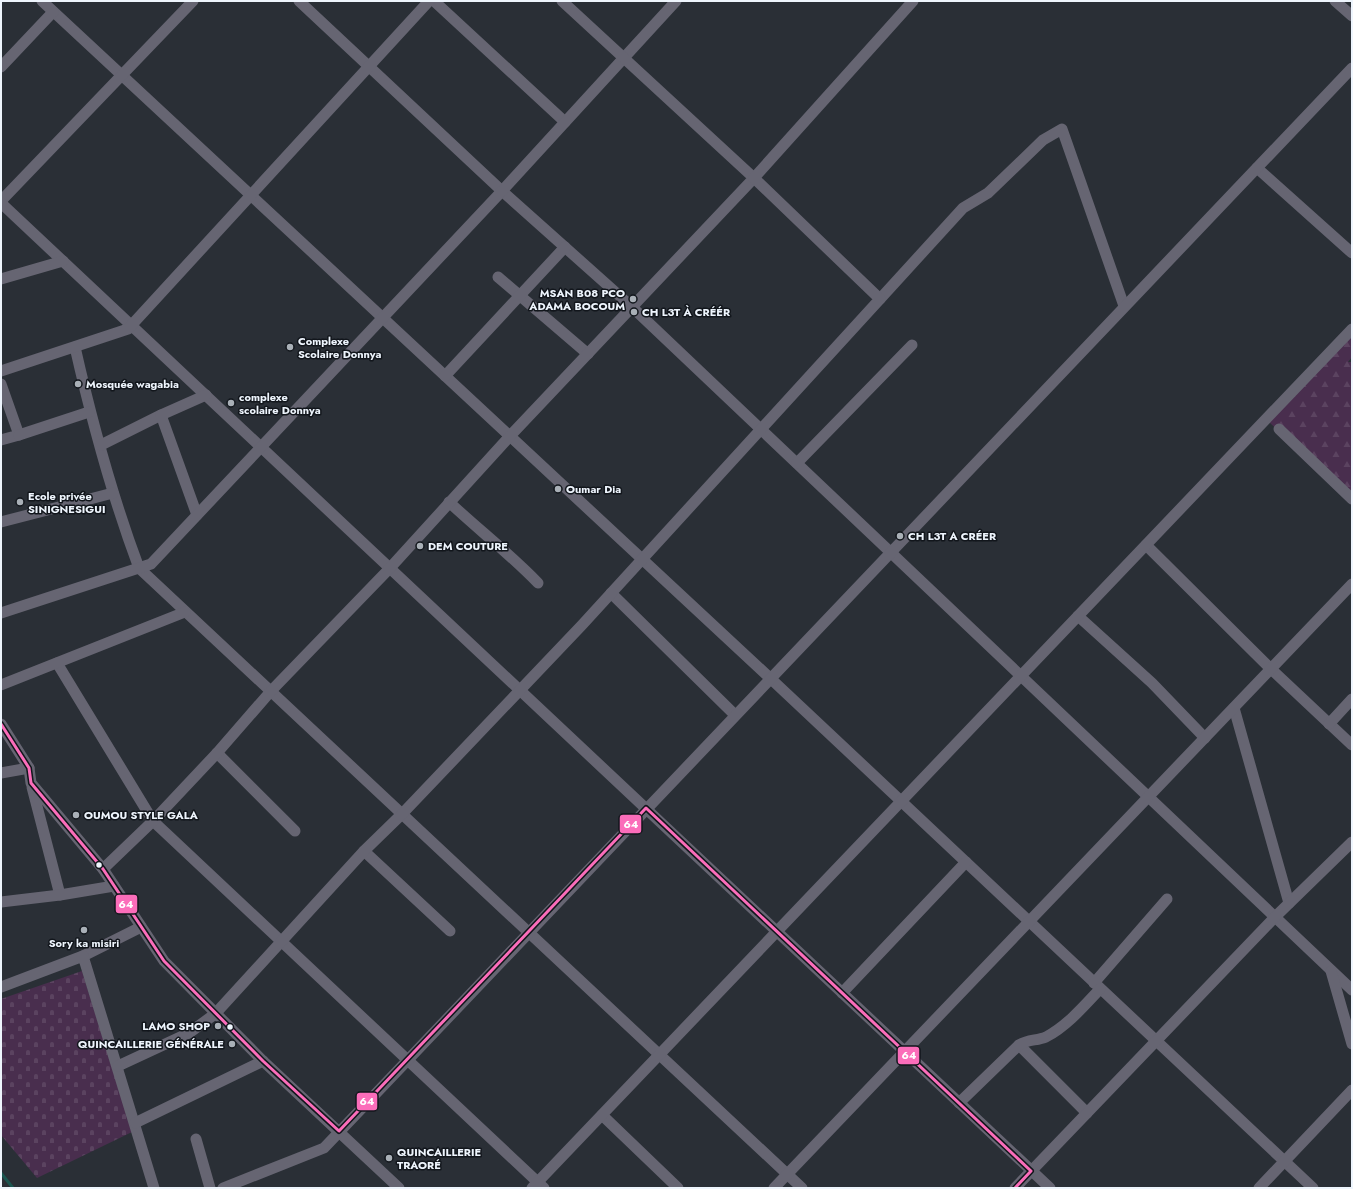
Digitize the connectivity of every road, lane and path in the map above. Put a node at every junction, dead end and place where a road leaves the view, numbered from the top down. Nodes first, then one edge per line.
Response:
1 (42, 1) edge
2 (193, 1) edge
3 (299, 1) edge
4 (429, 1) edge
5 (434, 1) edge
6 (562, 1) edge
7 (676, 1) edge
8 (913, 1) edge
9 (53, 12) junction
10 (624, 58) junction
11 (1, 66) edge
12 (369, 66) junction
13 (1352, 68) edge
14 (123, 76) junction
15 (565, 122) junction
16 (1257, 168) junction
17 (754, 178) junction
18 (502, 191) junction
19 (251, 195) junction
20 (1, 202) edge
21 (565, 247) junction
22 (1352, 253) edge
23 (63, 261) junction
24 (498, 277) dead end
25 (1, 279) edge
26 (521, 295) junction
27 (880, 299) junction
28 (1124, 306) junction
29 (632, 307) junction
30 (383, 318) junction
31 (131, 326) junction
32 (1352, 328) edge
33 (912, 345) dead end
34 (76, 347) junction
35 (588, 354) junction
36 (1, 371) edge
37 (445, 376) junction
38 (1, 384) edge
39 (206, 395) junction
40 (90, 412) junction
41 (161, 415) junction
42 (761, 429) junction
43 (1279, 429) dead end
44 (19, 435) junction
45 (510, 436) junction
46 (1, 440) edge
47 (101, 445) junction
48 (261, 447) junction
49 (797, 463) junction
50 (113, 493) junction
51 (1352, 499) edge
52 (449, 502) junction
53 (197, 515) junction
54 (1, 522) edge
55 (1146, 545) junction
56 (891, 552) junction
57 (642, 559) junction
58 (139, 568) junction
59 (390, 568) junction
60 (538, 583) dead end
61 (1352, 584) edge
62 (611, 593) junction
63 (186, 612) junction
64 (1, 613) edge
65 (1078, 616) junction
66 (56, 663) junction
67 (1271, 669) junction
68 (1021, 676) junction
69 (770, 678) junction
70 (1, 685) edge
71 (520, 690) junction
72 (271, 691) junction
73 (1352, 699) edge
74 (1234, 708) junction
75 (735, 715) junction
76 (1, 724) edge
77 (1329, 724) junction
78 (1205, 738) junction
79 (1352, 745) edge
80 (217, 754) junction
81 (29, 768) junction
82 (1, 773) edge
83 (31, 783) junction
84 (1149, 797) junction
85 (901, 801) junction
86 (646, 808) junction
87 (402, 814) junction
88 (153, 821) junction
89 (296, 831) dead end
90 (1352, 842) edge
91 (364, 851) junction
92 (966, 862) junction
93 (103, 869) junction
94 (114, 886) junction
95 (60, 895) junction
96 (1167, 899) dead end
97 (1, 902) edge
98 (1289, 903) junction
99 (1275, 917) junction
100 (1029, 921) junction
101 (141, 927) junction
102 (450, 931) dead end
103 (528, 932) junction
104 (777, 932) junction
105 (281, 940) junction
106 (83, 956) junction
107 (1331, 970) junction
108 (1097, 986) junction
109 (1, 987) edge
110 (1352, 990) edge
111 (842, 993) junction
112 (215, 1014) junction
113 (1156, 1041) junction
114 (1352, 1044) edge
115 (1019, 1045) junction
116 (904, 1052) junction
117 (660, 1055) junction
118 (406, 1060) junction
119 (263, 1061) junction
120 (118, 1066) junction
121 (1352, 1090) edge
122 (959, 1103) junction
123 (1087, 1113) junction
124 (602, 1115) junction
125 (135, 1123) junction
126 (339, 1131) junction
127 (196, 1139) dead end
128 (1284, 1161) junction
129 (1031, 1171) junction
130 (787, 1174) junction
131 (242, 1184) edge
132 (538, 1186) edge
133 (154, 1188) edge
134 (210, 1188) edge
135 (223, 1188) edge
136 (399, 1188) edge
137 (678, 1188) edge
138 (774, 1188) edge
139 (802, 1188) edge
140 (1015, 1188) edge
141 (1050, 1188) edge
142 (1259, 1188) edge
143 (1313, 1188) edge

1 - 9 street
2 - 14 street
3 - 12 street
4 - 12 street
5 - 15 street
6 - 10 street
7 - 10 street
8 - 17 street
9 - 11 street
9 - 14 street
10 - 15 street
10 - 17 street
12 - 18 street
12 - 19 street
13 - 16 street
14 - 19 street
14 - 20 street
15 - 18 street
16 - 22 street
16 - 28 street
17 - 27 street
17 - 29 street
18 - 21 street
18 - 30 street
19 - 30 street
19 - 31 street
20 - 23 street
21 - 26 street
21 - 29 street
23 - 25 street
23 - 31 street
24 - 26 street
26 - 35 street
26 - 37 street
27 - 28 street
27 - 42 street
28 - 56 street
29 - 35 street
29 - 42 street
30 - 37 street
30 - 48 street
31 - 34 street
31 - 39 street
32 - 55 street
33 - 49 street
34 - 36 street
34 - 40 street
35 - 45 street
37 - 45 street
38 - 44 street
39 - 41 street
39 - 48 street
40 - 44 street
40 - 47 street
41 - 47 street
41 - 53 street
42 - 49 street
42 - 57 street
43 - 51 street
44 - 46 street
45 - 52 street
45 - 57 street
47 - 50 street
48 - 53 street
48 - 59 street
49 - 56 street
50 - 54 street
50 - 58 street
52 - 59 street
52 - 60 street
53 - 58 street
55 - 65 street
55 - 67 street
56 - 68 street
56 - 69 street
57 - 62 street
57 - 69 street
58 - 63 street
58 - 64 street
59 - 71 street
59 - 72 street
61 - 67 street
62 - 71 street
62 - 75 street
63 - 66 street
63 - 72 street
65 - 68 street
65 - 78 street
66 - 70 street
66 - 88 street
67 - 74 street
67 - 77 street
68 - 84 street
68 - 85 street
69 - 75 street
69 - 85 street
71 - 86 street
71 - 87 street
72 - 80 street
72 - 87 street
73 - 77 street
74 - 78 street
74 - 98 street
75 - 86 street
76 - 81 street
77 - 79 street
78 - 84 street
80 - 88 street
80 - 89 street
81 - 82 street
81 - 83 street
83 - 93 street
83 - 95 street
84 - 99 street
84 - 100 street
85 - 92 street
85 - 104 street
86 - 103 street
86 - 104 street
87 - 91 street
87 - 103 street
88 - 93 street
88 - 105 street
90 - 98 street
91 - 102 street
91 - 105 street
92 - 100 street
92 - 111 street
93 - 94 street
94 - 95 street
94 - 101 street
95 - 97 street
96 - 108 street
98 - 99 street
99 - 107 street
99 - 113 street
100 - 108 street
100 - 116 street
101 - 106 street
101 - 112 street
103 - 117 street
103 - 118 street
104 - 111 street
104 - 117 street
105 - 112 street
105 - 118 street
106 - 109 street
106 - 120 street
107 - 110 street
107 - 114 street
108 - 113 street
108 - 115 street
111 - 116 street
112 - 119 street
112 - 120 street
113 - 123 street
113 - 128 street
115 - 122 street
115 - 123 street
116 - 122 street
116 - 130 street
117 - 124 street
117 - 130 street
118 - 126 street
118 - 132 street
119 - 125 street
119 - 126 street
120 - 125 street
121 - 128 street
122 - 129 street
123 - 129 street
124 - 132 street
124 - 137 street
125 - 133 street
126 - 131 street
126 - 136 street
127 - 134 street
128 - 142 street
128 - 143 street
129 - 140 street
129 - 141 street
130 - 138 street
130 - 139 street
131 - 135 street

